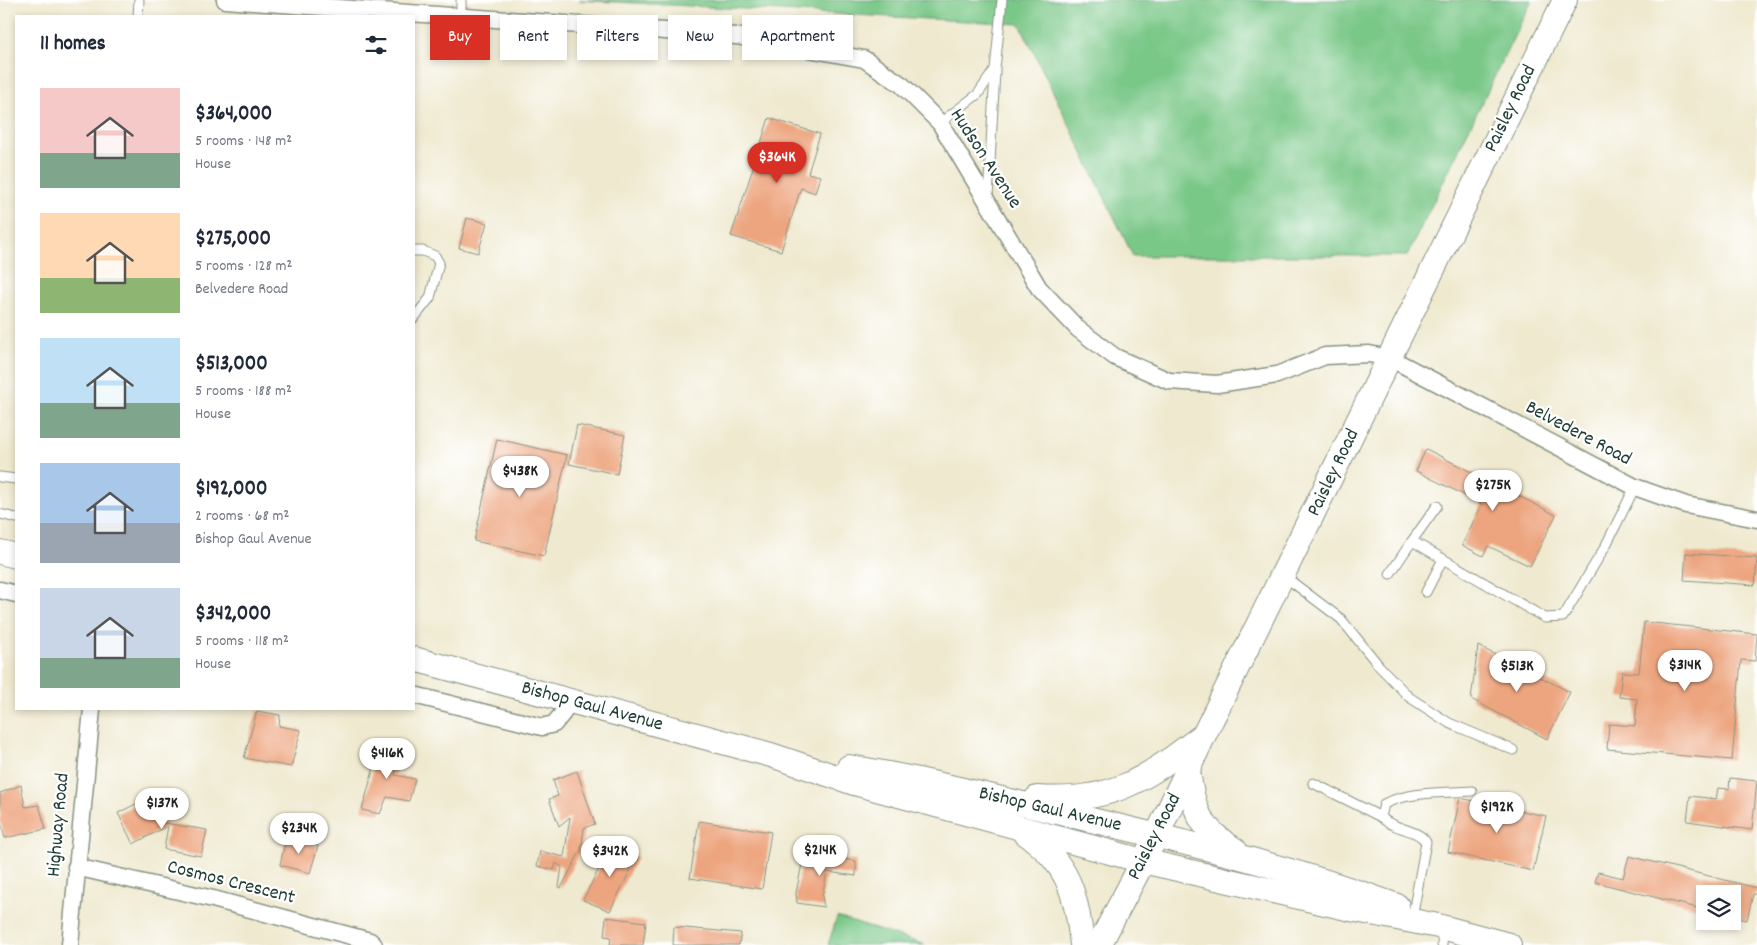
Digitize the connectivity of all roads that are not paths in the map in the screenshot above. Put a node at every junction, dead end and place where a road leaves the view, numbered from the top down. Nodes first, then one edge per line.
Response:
1 (139, 0) edge
2 (225, 0) edge
3 (461, 0) edge
4 (1002, 0) edge
5 (1565, 0) edge
6 (138, 15) edge
7 (432, 15) edge
8 (460, 15) edge
9 (490, 19) edge
10 (995, 69) junction
11 (940, 123) junction
12 (988, 201) junction
13 (415, 252) edge
14 (415, 317) edge
15 (1390, 358) junction
16 (0, 477) edge
17 (15, 478) edge
18 (1635, 488) junction
19 (1437, 506) dead end
20 (0, 514) edge
21 (15, 518) edge
22 (1757, 519) edge
23 (1412, 541) junction
24 (0, 552) edge
25 (15, 556) edge
26 (1443, 559) junction
27 (1390, 574) dead end
28 (1284, 576) junction
29 (0, 590) edge
30 (1426, 592) dead end
31 (15, 594) edge
32 (415, 659) edge
33 (415, 695) edge
34 (567, 701) junction
35 (92, 710) edge
36 (1204, 735) junction
37 (1513, 750) dead end
38 (770, 755) junction
39 (1188, 770) junction
40 (1313, 783) dead end
41 (1472, 791) dead end
42 (983, 795) junction
43 (1381, 817) junction
44 (1013, 824) junction
45 (1157, 835) junction
46 (1249, 859) junction
47 (1143, 861) junction
48 (76, 867) junction
49 (1413, 913) junction
50 (1441, 933) edge
51 (70, 945) edge
52 (374, 945) edge
53 (1082, 945) edge
54 (1100, 945) edge
55 (1510, 945) edge

1 - 6 lane
2 - 7 street, Hudson Avenue
3 - 8 lane
4 - 10 lane
5 - 15 main road, Paisley Road
9 - 11 street, Hudson Avenue
10 - 11 lane
10 - 12 lane
11 - 12 street, Hudson Avenue
12 - 15 street, Hudson Avenue
13 - 14 lane
15 - 18 street, Belvedere Road
15 - 28 main road, Paisley Road
16 - 17 lane
18 - 22 street, Belvedere Road
18 - 26 lane
19 - 23 lane
20 - 21 lane
23 - 26 lane
23 - 27 lane
24 - 25 main road
26 - 30 lane
28 - 36 main road, Paisley Road
28 - 37 lane
29 - 31 street
32 - 34 main road, Bishop Gaul Avenue
33 - 34 street
34 - 38 main road, Bishop Gaul Avenue
35 - 48 street, Highway Road
36 - 39 main road, Paisley Road
36 - 42 main road
38 - 42 main road, Bishop Gaul Avenue
38 - 44 main road, Bishop Gaul Avenue
39 - 45 main road, Paisley Road
39 - 46 main road
40 - 43 lane
41 - 43 lane
42 - 45 main road, Bishop Gaul Avenue
43 - 49 lane
44 - 47 main road, Bishop Gaul Avenue
44 - 53 main road
45 - 46 main road, Bishop Gaul Avenue
45 - 47 main road, Paisley Road
46 - 49 main road, Bishop Gaul Avenue
47 - 50 main road, Bishop Gaul Avenue
47 - 54 main road, Paisley Road
48 - 51 street, Highway Road
48 - 52 street, Cosmos Crescent
49 - 50 main road, Bishop Gaul Avenue
50 - 55 main road, Bishop Gaul Avenue

